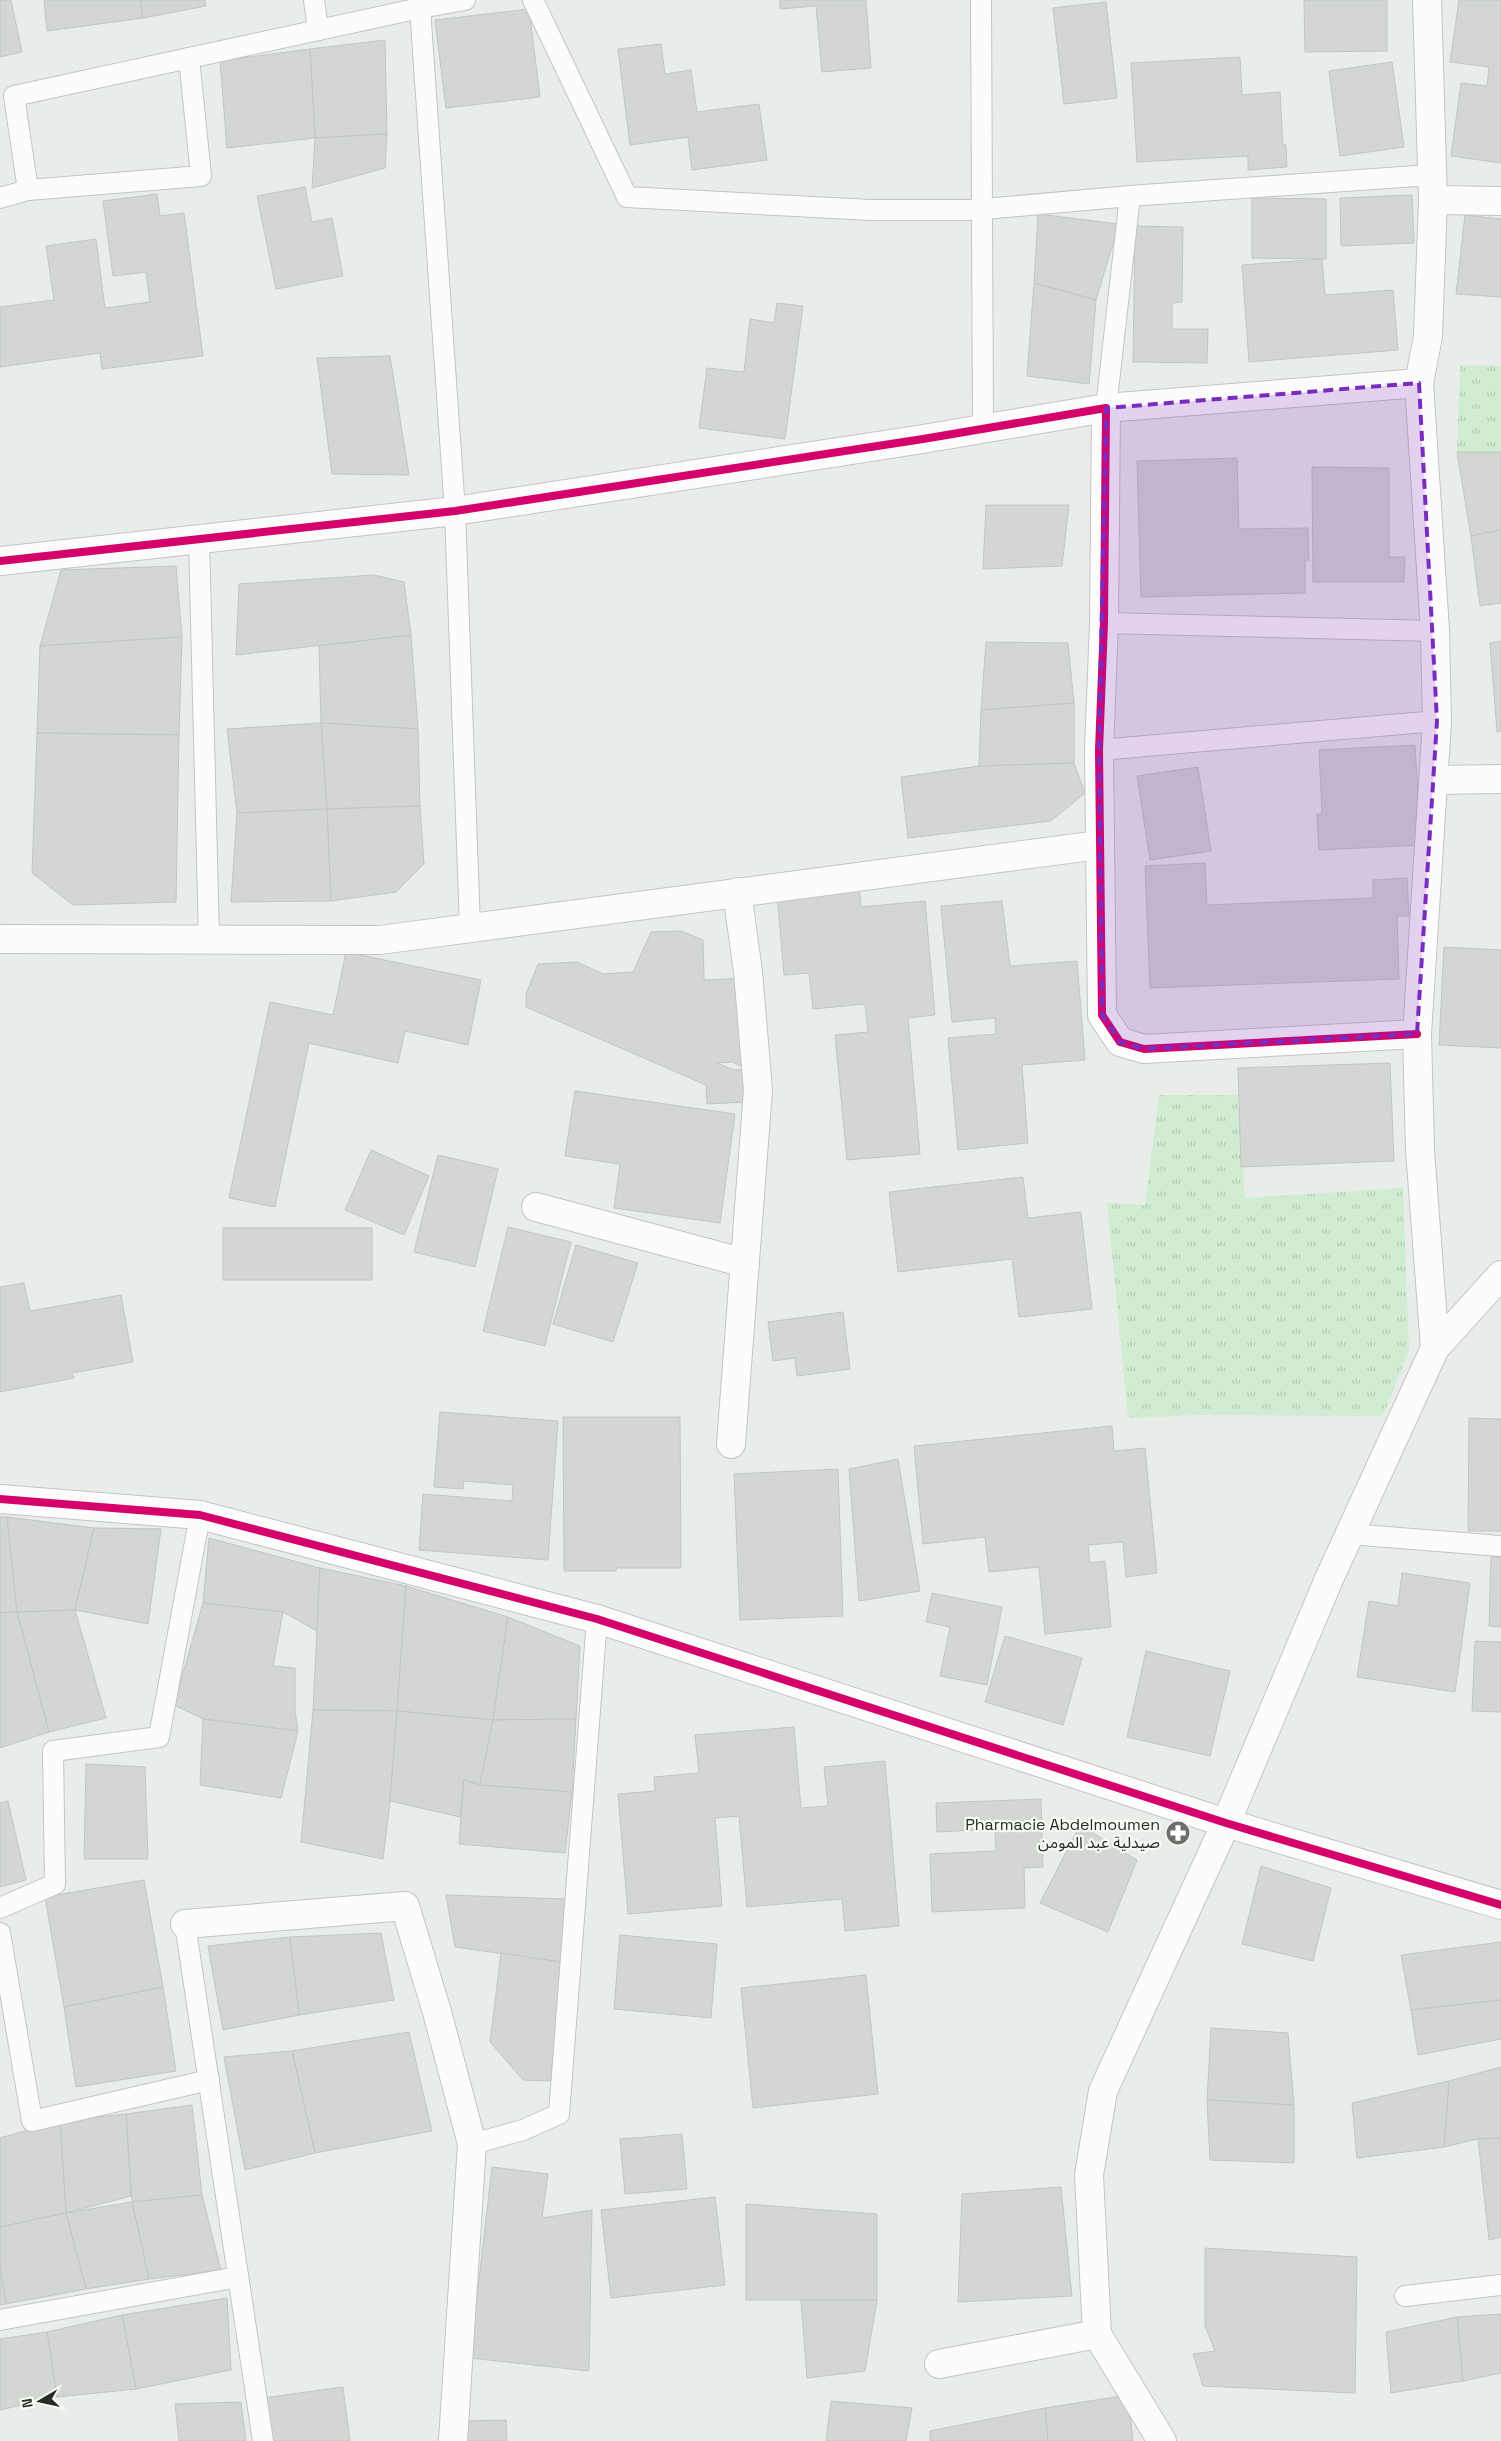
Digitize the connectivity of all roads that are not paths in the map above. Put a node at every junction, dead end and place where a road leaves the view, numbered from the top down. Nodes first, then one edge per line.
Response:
1 (314, 0) edge
2 (465, 0) edge
3 (533, 0) edge
4 (981, 0) edge
5 (1427, 0) edge
6 (420, 8) junction
7 (318, 30) junction
8 (189, 58) junction
9 (1432, 188) junction
10 (28, 190) junction
11 (1130, 196) junction
12 (0, 198) edge
13 (1501, 201) edge
14 (980, 209) junction
15 (1419, 383) junction
16 (1106, 408) junction
17 (983, 428) junction
18 (455, 512) junction
19 (199, 538) junction
20 (0, 561) edge
21 (1104, 623) junction
22 (1435, 631) junction
23 (1437, 721) junction
24 (1100, 750) junction
25 (1501, 779) edge
26 (1434, 780) junction
27 (1099, 845) junction
28 (737, 892) junction
29 (470, 928) junction
30 (0, 939) edge
31 (209, 939) junction
32 (1417, 1034) junction
33 (536, 1208) dead end
34 (745, 1263) junction
35 (1501, 1276) edge
36 (1435, 1348) junction
37 (731, 1444) dead end
38 (0, 1499) edge
39 (200, 1515) junction
40 (1349, 1534) junction
41 (1501, 1546) edge
42 (597, 1619) junction
43 (1226, 1823) junction
44 (1501, 1905) edge
45 (0, 1908) edge
46 (186, 1924) joint
47 (0, 1933) edge
48 (209, 2080) junction
49 (472, 2144) junction
50 (238, 2276) junction
51 (1501, 2285) edge
52 (1405, 2296) dead end
53 (0, 2320) edge
54 (1097, 2334) junction
55 (939, 2364) dead end
56 (263, 2441) edge
57 (453, 2441) edge
58 (1162, 2441) edge

1 - 7 lane
2 - 6 lane
3 - 14 lane
4 - 14 lane
5 - 9 street
6 - 7 lane
6 - 18 lane
7 - 8 lane
8 - 10 lane
8 - 10 lane
9 - 11 lane
9 - 13 street
9 - 15 street
10 - 12 lane
11 - 14 lane
11 - 16 lane
14 - 17 lane
15 - 16 street
15 - 22 street
16 - 17 street
16 - 21 street
17 - 18 street
18 - 19 street
18 - 29 lane
19 - 20 street
19 - 31 lane
21 - 22 lane
21 - 24 street
22 - 23 street
23 - 24 lane
23 - 26 street
24 - 27 street
25 - 26 street
26 - 32 street
27 - 28 street
27 - 32 street
28 - 29 street
28 - 34 street
29 - 31 street
30 - 31 street
32 - 36 street
33 - 34 street
34 - 37 street
35 - 36 street
36 - 40 street
38 - 39 street
39 - 42 street
39 - 45 lane
40 - 41 lane
40 - 43 street
42 - 43 street
42 - 49 lane
43 - 44 street
43 - 54 street
46 - 48 lane
46 - 49 street
47 - 48 lane
48 - 50 lane
49 - 57 street
50 - 53 lane
50 - 56 lane
51 - 52 lane
54 - 55 street
54 - 58 street

